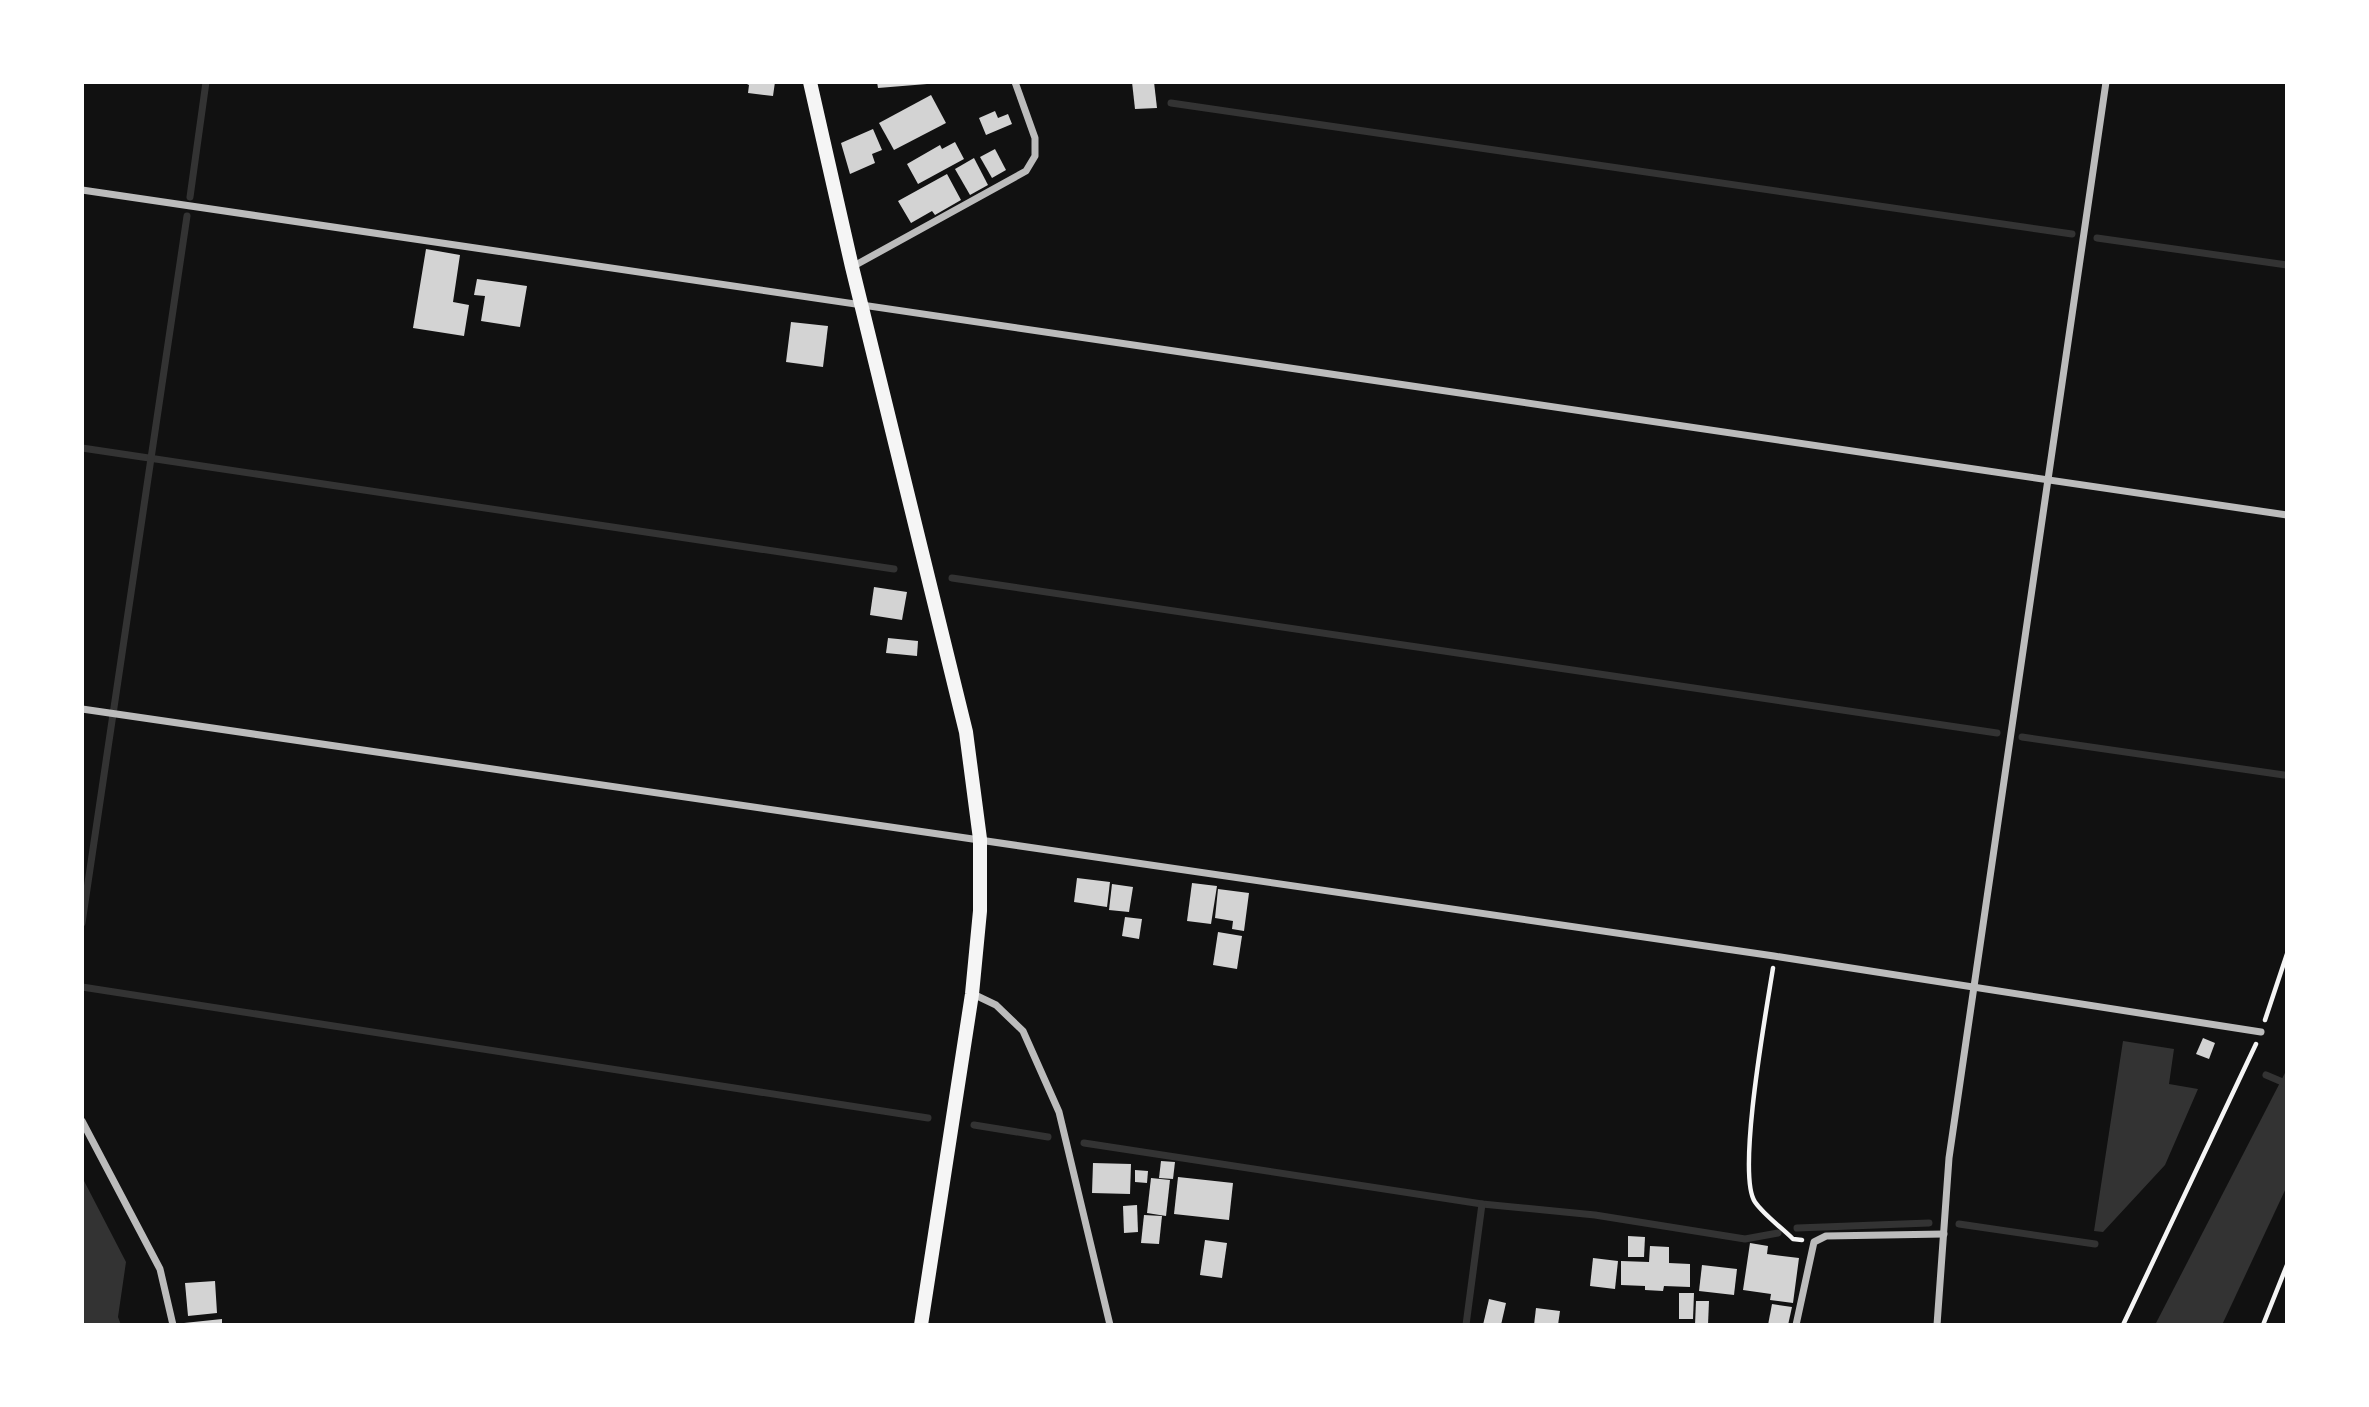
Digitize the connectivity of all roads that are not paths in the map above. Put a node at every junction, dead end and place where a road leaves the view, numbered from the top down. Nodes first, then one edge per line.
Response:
1 (810, 82) edge
2 (1015, 82) edge
3 (2106, 82) edge
4 (82, 190) edge
5 (852, 267) junction
6 (863, 306) junction
7 (2048, 478) junction
8 (2287, 515) edge
9 (82, 709) edge
10 (980, 839) junction
11 (1973, 986) junction
12 (972, 994) junction
13 (2262, 1032) road end
14 (82, 1121) edge
15 (1944, 1234) junction
16 (173, 1325) edge
17 (921, 1325) edge
18 (1110, 1325) edge
19 (1796, 1325) edge
20 (1937, 1325) edge

1 - 5 main road
2 - 5 street
3 - 7 street
4 - 6 street
5 - 6 main road
6 - 7 street
6 - 10 main road
7 - 8 street
7 - 11 street
9 - 10 street
10 - 11 street
10 - 12 main road
11 - 13 street
11 - 15 street
12 - 17 main road
12 - 18 street
14 - 16 street
15 - 19 street
15 - 20 street

